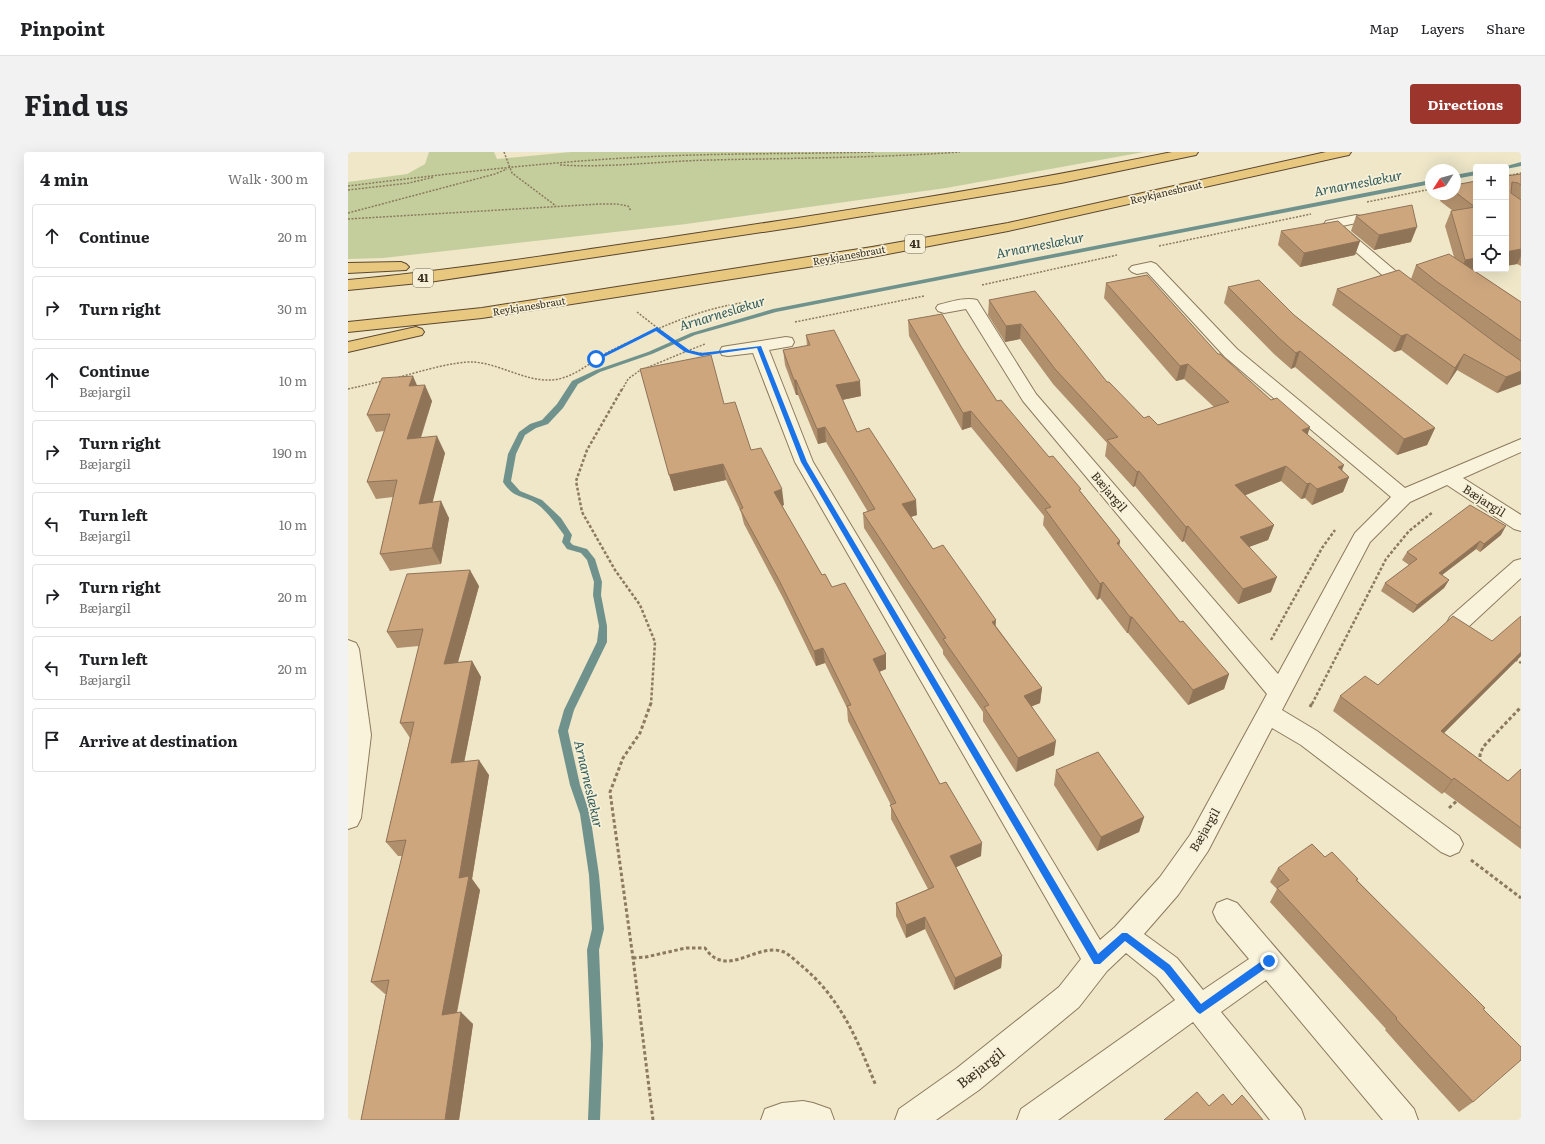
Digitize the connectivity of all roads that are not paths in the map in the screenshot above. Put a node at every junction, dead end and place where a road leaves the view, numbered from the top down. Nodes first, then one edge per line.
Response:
1 (1190, 152) edge
2 (1344, 152) edge
3 (1356, 219) dead end
4 (498, 267) junction
5 (348, 268) edge
6 (1137, 269) dead end
7 (348, 285) edge
8 (1421, 300) edge
9 (944, 308) dead end
10 (482, 313) junction
11 (348, 327) edge
12 (786, 342) dead end
13 (348, 347) edge
14 (759, 347) junction
15 (728, 350) road end
16 (1521, 445) edge
17 (1448, 477) junction
18 (1403, 497) junction
19 (1521, 524) edge
20 (1521, 566) edge
21 (1458, 623) edge
22 (348, 649) edge
23 (1274, 703) junction
24 (348, 818) edge
25 (1450, 844) road end
26 (1227, 912) dead end
27 (1125, 936) junction
28 (1097, 961) junction
29 (1269, 961) junction
30 (1198, 1006) junction
31 (776, 1120) edge
32 (819, 1120) edge
33 (910, 1120) edge
34 (1032, 1120) edge
35 (1290, 1120) edge
36 (1403, 1120) edge

1 - 4 highway, 41
2 - 10 highway, Reykjanesbraut / 41
3 - 8 street
4 - 5 highway
4 - 7 highway, 41
6 - 18 street
9 - 23 street, Bæjargil
10 - 11 highway, Reykjanesbraut / 41
10 - 13 highway
12 - 14 street
14 - 15 street
14 - 28 street
16 - 17 street, Bæjargil
17 - 18 street, Bæjargil
17 - 19 street, Bæjargil
18 - 23 street, Bæjargil
20 - 21 street
22 - 24 street
23 - 25 street, Bæjargil
23 - 27 street, Bæjargil
26 - 29 street
27 - 28 street, Bæjargil
27 - 30 street
28 - 33 street, Bæjargil
29 - 30 street
29 - 36 street
30 - 34 street
30 - 35 street
31 - 32 street

